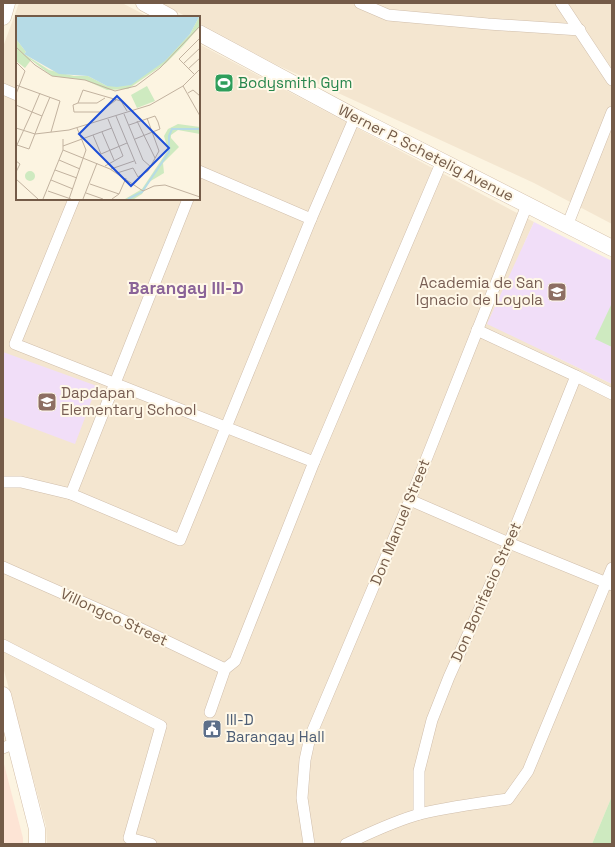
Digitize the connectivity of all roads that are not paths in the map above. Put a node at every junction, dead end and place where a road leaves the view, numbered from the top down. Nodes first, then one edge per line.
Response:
1 (8, 3) edge
2 (144, 3) edge
3 (360, 3) edge
4 (561, 3) edge
5 (168, 16) edge
6 (3, 17) edge
7 (580, 30) junction
8 (200, 34) edge
9 (612, 80) edge
10 (3, 89) edge
11 (16, 95) edge
12 (612, 112) edge
13 (355, 118) junction
14 (442, 161) junction
15 (200, 171) edge
16 (74, 200) edge
17 (188, 200) edge
18 (527, 205) junction
19 (311, 219) junction
20 (567, 226) junction
21 (612, 248) edge
22 (477, 330) junction
23 (576, 376) junction
24 (114, 383) junction
25 (612, 394) edge
26 (227, 427) junction
27 (314, 462) junction
28 (3, 482) edge
29 (71, 494) junction
30 (410, 500) junction
31 (508, 543) junction
32 (3, 567) edge
33 (612, 568) edge
34 (609, 584) edge
35 (3, 645) edge
36 (225, 669) junction
37 (3, 695) edge
38 (210, 712) dead end
39 (9, 746) edge
40 (419, 814) junction
41 (37, 844) edge
42 (151, 844) edge
43 (309, 844) edge
44 (346, 844) edge

1 - 6 main road
2 - 5 main road
3 - 7 street
4 - 7 street
7 - 9 street
8 - 13 main road, Werner P. Schetelig Avenue
10 - 11 street
12 - 20 street
13 - 14 main road, Werner P. Schetelig Avenue
13 - 19 street
14 - 18 main road, Werner P. Schetelig Avenue
14 - 27 street
15 - 19 street
16 - 24 street
17 - 24 street
18 - 20 main road, Werner P. Schetelig Avenue
18 - 22 street, Don Manuel Street
19 - 26 street
20 - 21 main road, Werner P. Schetelig Avenue
22 - 23 street
22 - 30 street, Don Manuel Street
23 - 25 street
23 - 31 street, Don Bonifacio Street
24 - 26 street
24 - 29 street
26 - 27 street
26 - 29 street
27 - 36 street
28 - 29 street
30 - 31 street
30 - 43 street, Don Manuel Street
31 - 34 street
31 - 40 street, Don Bonifacio Street
32 - 36 street, Villongco Street
33 - 34 street
34 - 40 street
35 - 42 street
36 - 38 street
37 - 39 main road
39 - 41 main road
40 - 44 street

